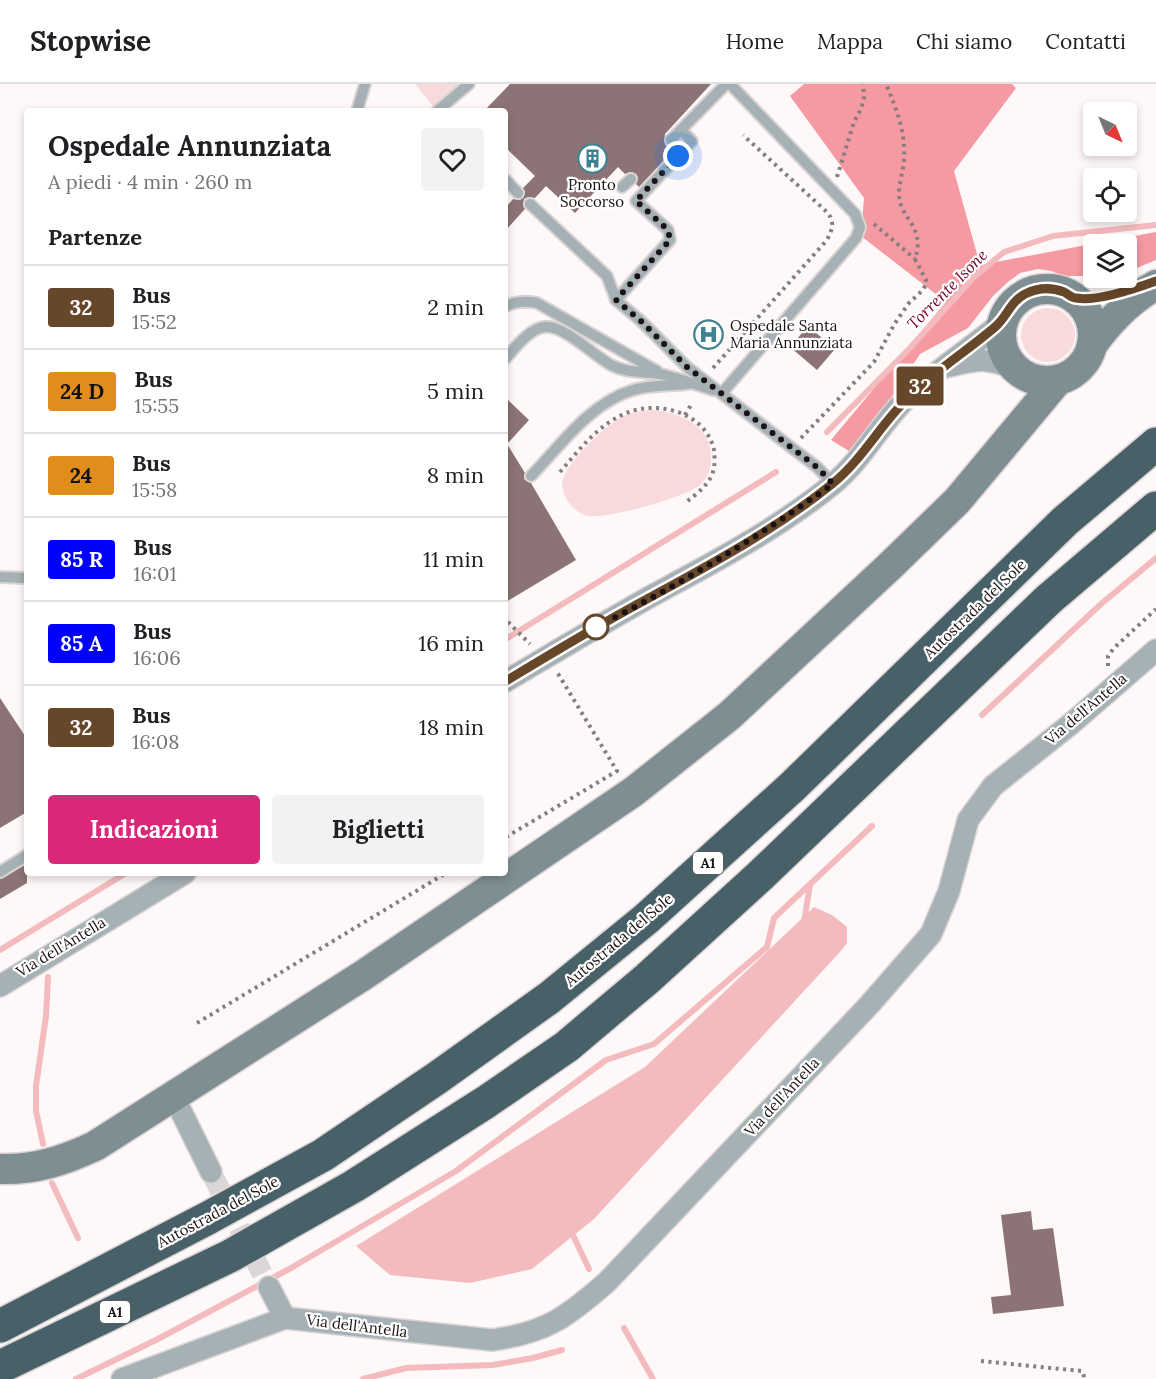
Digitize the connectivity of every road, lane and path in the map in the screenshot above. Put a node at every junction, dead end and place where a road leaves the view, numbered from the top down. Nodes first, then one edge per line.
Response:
1 (365, 84) edge
2 (470, 84) edge
3 (728, 84) edge
4 (863, 84) edge
5 (886, 84) edge
6 (358, 108) edge
7 (441, 108) edge
8 (681, 130) junction
9 (743, 135) dead end
10 (671, 140) dead end
11 (835, 180) dead end
12 (508, 182) edge
13 (518, 193) dead end
14 (530, 204) dead end
15 (855, 214) junction
16 (915, 259) junction
17 (1156, 283) edge
18 (1075, 298) junction
19 (616, 300) junction
20 (508, 305) edge
21 (1003, 321) junction
22 (1092, 345) junction
23 (508, 356) edge
24 (712, 369) dead end
25 (938, 369) junction
26 (1017, 370) junction
27 (663, 375) junction
28 (1058, 380) junction
29 (694, 384) junction
30 (722, 393) junction
31 (691, 405) dead end
32 (685, 415) junction
33 (1156, 444) edge
34 (792, 447) junction
35 (987, 465) junction
36 (560, 472) dead end
37 (531, 476) dead end
38 (833, 484) junction
39 (685, 503) dead end
40 (1156, 508) edge
41 (0, 578) edge
42 (24, 578) edge
43 (1156, 609) edge
44 (508, 622) dead end
45 (530, 645) dead end
46 (1156, 650) edge
47 (555, 669) dead end
48 (508, 680) edge
49 (1120, 681) junction
50 (508, 836) edge
51 (24, 856) edge
52 (2, 867) edge
53 (180, 876) edge
54 (440, 876) edge
55 (0, 986) edge
56 (197, 1023) dead end
57 (174, 1097) junction
58 (0, 1169) edge
59 (211, 1172) tunnel mouth
60 (269, 1287) tunnel mouth
61 (285, 1318) junction
62 (0, 1326) edge
63 (981, 1361) dead end
64 (0, 1367) edge
65 (122, 1379) edge
66 (1085, 1379) edge

1 - 6 lane
2 - 7 lane
3 - 8 lane
3 - 15 lane
4 - 11 path
5 - 16 path
8 - 10 lane
8 - 19 lane
9 - 24 path
12 - 13 lane
14 - 19 lane
15 - 16 path
15 - 30 lane
16 - 34 path
17 - 18 street
17 - 22 street
18 - 21 street
18 - 22 street
19 - 30 lane
20 - 27 lane
21 - 25 street
21 - 26 street
22 - 28 street
23 - 27 lane
25 - 26 street
25 - 38 street
26 - 28 street
26 - 35 street
27 - 29 lane
28 - 35 street
29 - 30 lane
29 - 37 lane
30 - 34 lane
31 - 32 path
32 - 36 path
32 - 39 path
33 - 62 highway, Autostrada del Sole / A1
34 - 38 lane
35 - 57 street
38 - 48 street
40 - 64 highway, A1
41 - 42 lane
43 - 49 path
44 - 45 path
46 - 49 street, Via dell'Antella
47 - 50 path
49 - 61 street, Via dell'Antella
51 - 52 lane
53 - 55 street, Via dell'Antella
54 - 56 path
57 - 58 street
57 - 59 street
60 - 61 street, Via dell'Antella
61 - 65 street, Via dell'Antella
63 - 66 path

